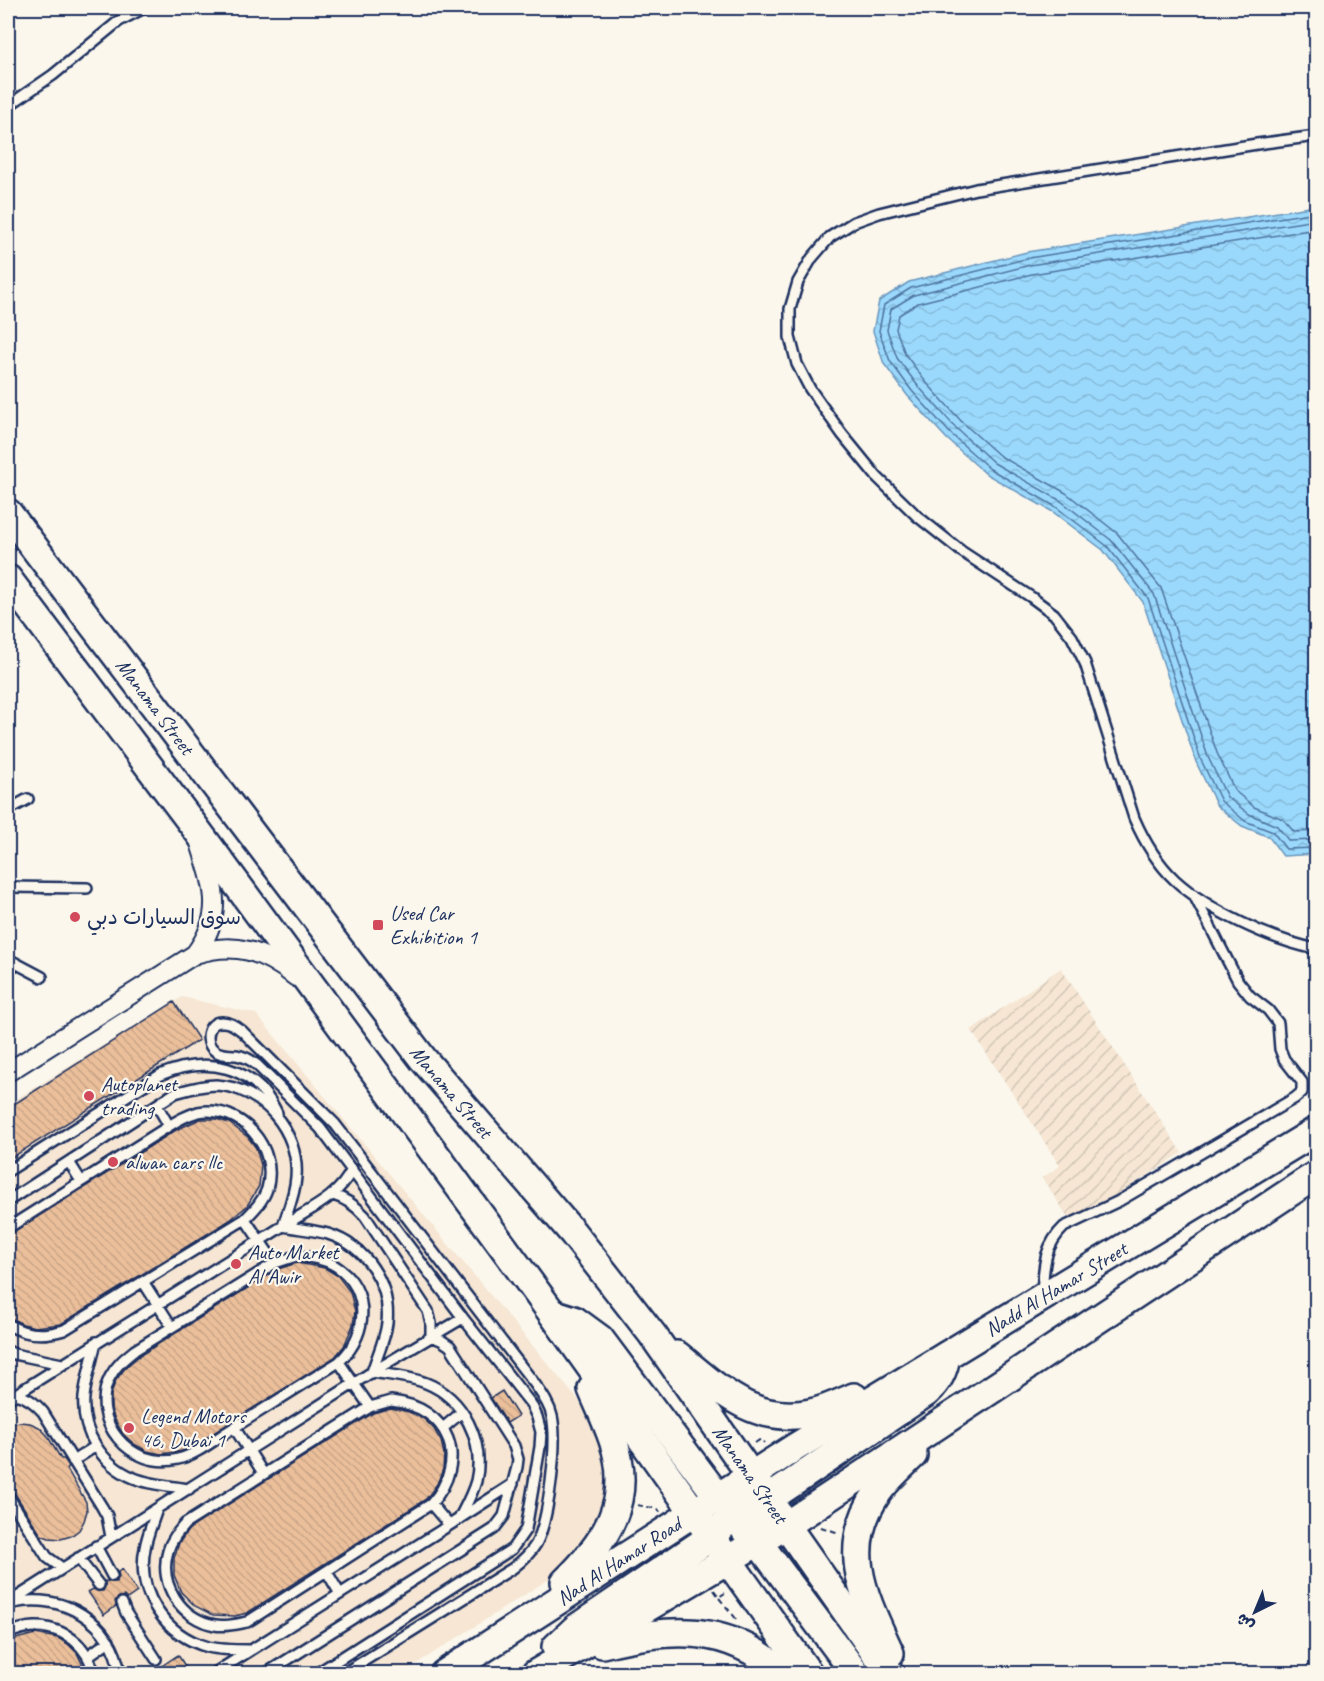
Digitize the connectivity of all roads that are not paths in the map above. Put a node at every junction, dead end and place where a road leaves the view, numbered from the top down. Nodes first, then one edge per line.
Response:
1 (144, 8) edge
2 (8, 106) edge
3 (1317, 136) edge
4 (8, 513) edge
5 (8, 579) edge
6 (28, 800) dead end
7 (8, 810) edge
8 (196, 830) junction
9 (8, 888) edge
10 (87, 888) dead end
11 (1194, 895) junction
12 (1317, 950) edge
13 (195, 954) junction
14 (8, 959) edge
15 (42, 977) dead end
16 (314, 991) junction
17 (8, 1072) edge
18 (157, 1105) junction
19 (280, 1120) junction
20 (169, 1126) junction
21 (1317, 1131) edge
22 (69, 1161) junction
23 (352, 1169) junction
24 (8, 1171) edge
25 (1317, 1175) edge
26 (81, 1181) junction
27 (333, 1194) junction
28 (8, 1201) edge
29 (245, 1219) junction
30 (283, 1226) junction
31 (8, 1228) edge
32 (260, 1240) junction
33 (275, 1263) junction
34 (144, 1282) junction
35 (1042, 1298) junction
36 (158, 1304) junction
37 (552, 1313) junction
38 (463, 1317) junction
39 (8, 1324) edge
40 (172, 1327) junction
41 (652, 1334) junction
42 (432, 1336) junction
43 (572, 1341) junction
44 (96, 1342) junction
45 (8, 1351) edge
46 (339, 1362) junction
47 (935, 1362) junction
48 (62, 1364) junction
49 (372, 1372) junction
50 (354, 1383) junction
51 (11, 1396) edge
52 (370, 1407) junction
53 (462, 1412) junction
54 (955, 1413) junction
55 (234, 1427) junction
56 (443, 1428) junction
57 (96, 1446) junction
58 (249, 1450) junction
59 (73, 1461) junction
60 (263, 1473) junction
61 (751, 1476) junction
62 (513, 1484) junction
63 (189, 1489) junction
64 (8, 1499) edge
65 (431, 1504) junction
66 (157, 1509) junction
67 (693, 1513) junction
68 (739, 1518) junction
69 (459, 1519) junction
70 (449, 1525) junction
71 (785, 1526) junction
72 (111, 1537) junction
73 (96, 1546) junction
74 (78, 1558) junction
75 (728, 1560) junction
76 (62, 1568) junction
77 (327, 1572) junction
78 (112, 1576) dead end
79 (99, 1585) dead end
80 (340, 1594) junction
81 (8, 1604) edge
82 (120, 1604) dead end
83 (523, 1622) junction
84 (8, 1634) edge
85 (109, 1641) junction
86 (577, 1649) junction
87 (249, 1650) junction
88 (88, 1656) junction
89 (156, 1659) dead end
90 (536, 1673) edge
91 (94, 1674) edge
92 (120, 1674) edge
93 (213, 1674) edge
94 (265, 1674) edge
95 (316, 1674) edge
96 (343, 1674) edge
97 (444, 1674) edge
98 (783, 1674) edge
99 (809, 1674) edge
100 (856, 1674) edge
101 (890, 1674) edge
102 (899, 1674) edge

1 - 2 lane
3 - 11 lane
4 - 41 main road, Manama Street
5 - 8 main road, Manama Street
6 - 7 lane
8 - 13 street
8 - 16 main road, Manama Street
9 - 10 lane
11 - 12 lane
11 - 35 lane
13 - 16 street
13 - 17 street
14 - 15 lane
16 - 37 main road, Manama Street
18 - 19 lane
18 - 20 lane
18 - 22 lane
19 - 24 lane
19 - 30 lane
20 - 26 lane
20 - 29 lane
21 - 35 main road, Nadd Al Hamar Street
22 - 26 lane
22 - 28 lane
23 - 27 lane
23 - 38 lane
23 - 96 lane
25 - 54 main road
26 - 31 lane
27 - 30 lane
27 - 42 lane
29 - 32 lane
29 - 34 lane
30 - 32 lane
30 - 49 lane
32 - 33 lane
32 - 36 lane
33 - 40 lane
33 - 46 lane
34 - 36 lane
34 - 39 lane
35 - 47 main road, Nadd Al Hamar Street
36 - 40 lane
36 - 44 lane
37 - 43 main road, Manama Street
37 - 68 main road
38 - 42 lane
38 - 95 lane
40 - 55 lane
41 - 47 main road
41 - 61 main road, Manama Street
42 - 49 lane
42 - 62 lane
43 - 67 main road, Manama Street
43 - 83 main road
44 - 48 lane
44 - 57 lane
45 - 48 lane
46 - 50 lane
46 - 55 lane
47 - 61 main road, Nadd Al Hamar Street
47 - 68 main road
48 - 51 lane
49 - 50 lane
49 - 53 lane
50 - 52 lane
50 - 58 lane
51 - 59 lane
52 - 56 lane
52 - 60 lane
53 - 56 lane
53 - 69 lane
54 - 71 main road
54 - 102 main road
55 - 58 lane
56 - 65 lane
57 - 59 lane
57 - 63 lane
58 - 60 lane
58 - 63 lane
59 - 72 lane
60 - 77 lane
61 - 68 main road
62 - 69 lane
62 - 94 lane
63 - 66 lane
64 - 76 lane
65 - 70 lane
65 - 77 lane
66 - 72 lane
66 - 87 lane
67 - 68 main road, Manama Street
67 - 83 main road, Nad Al Hamar Road
68 - 71 main road
68 - 75 main road
68 - 90 main road
68 - 100 main road
69 - 70 lane
70 - 80 lane
71 - 101 main road, Manama Street
72 - 73 lane
73 - 74 lane
73 - 78 lane
74 - 76 lane
74 - 79 lane
75 - 86 main road
75 - 99 main road
76 - 81 lane
77 - 80 lane
80 - 87 lane
81 - 85 lane
82 - 89 lane
83 - 97 main road, Nad Al Hamar Road
84 - 88 lane
85 - 88 lane
85 - 92 lane
86 - 90 main road
86 - 98 main road
87 - 93 lane
88 - 91 lane

